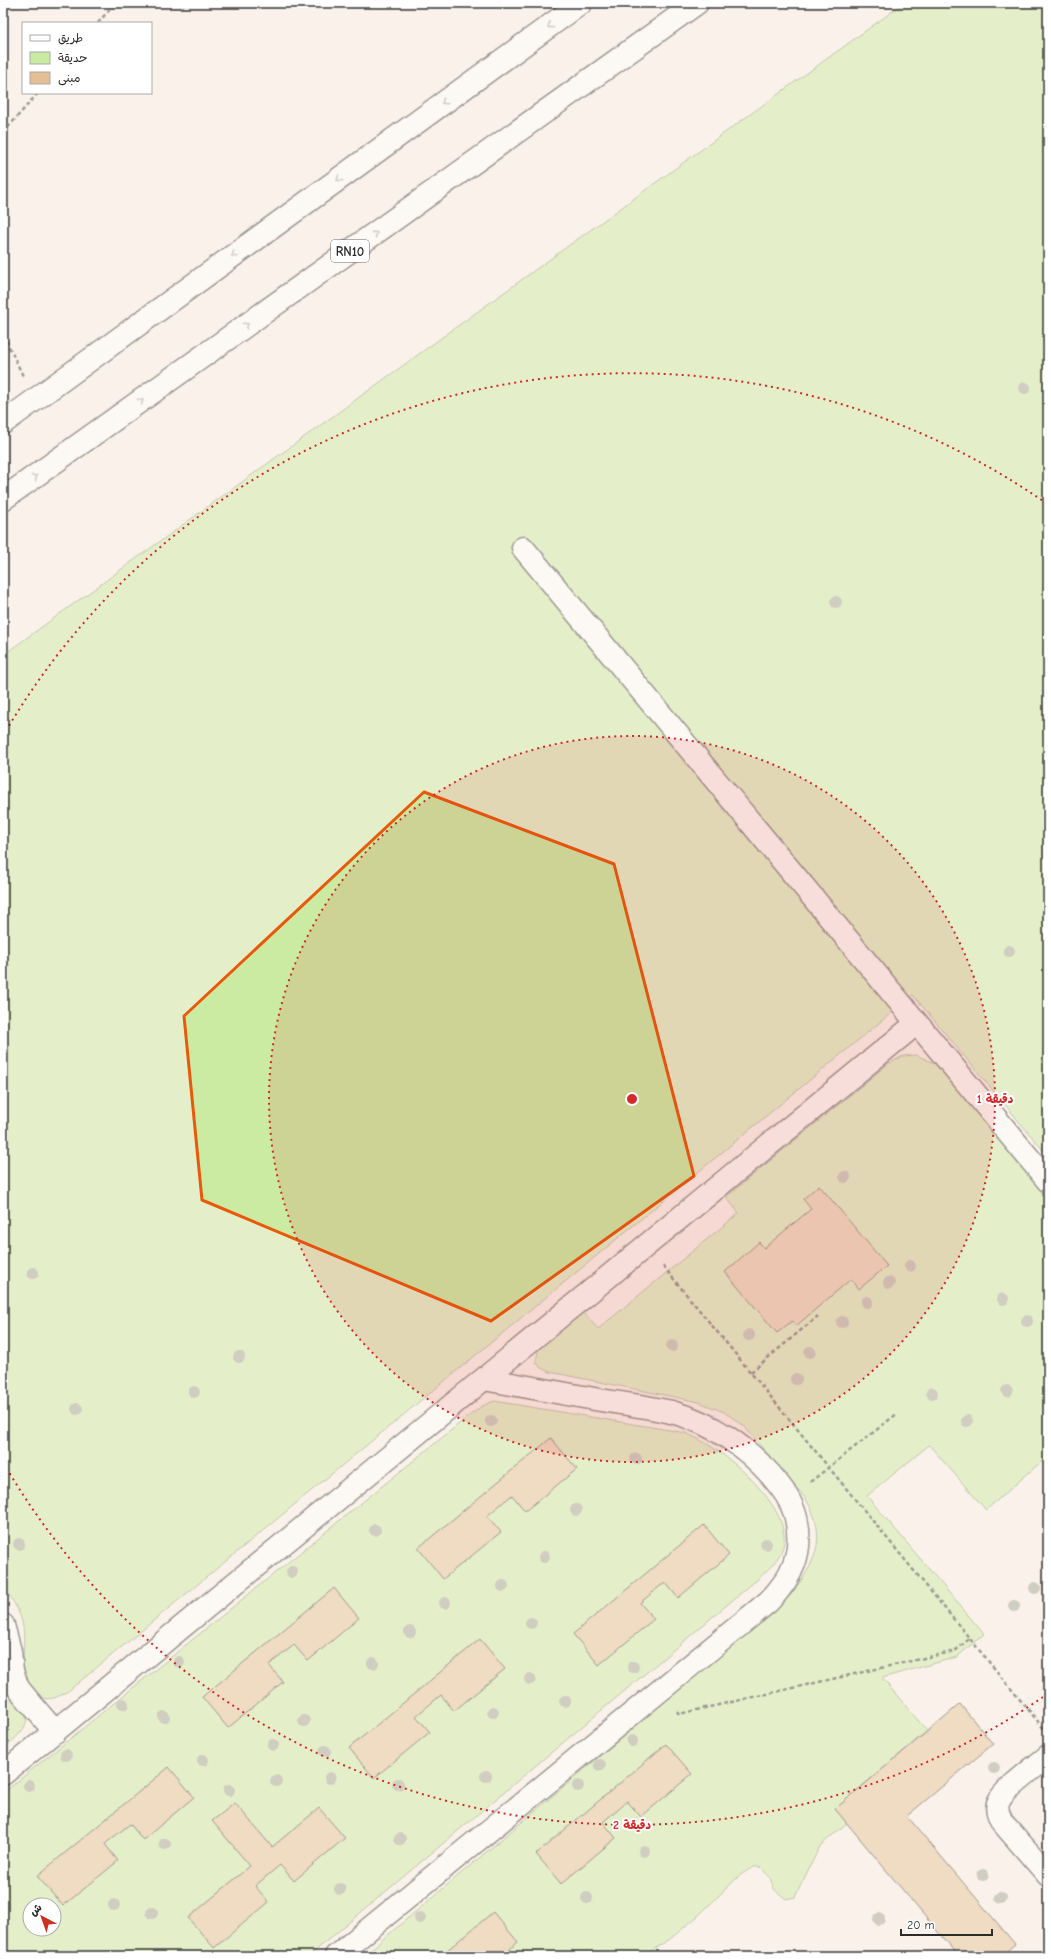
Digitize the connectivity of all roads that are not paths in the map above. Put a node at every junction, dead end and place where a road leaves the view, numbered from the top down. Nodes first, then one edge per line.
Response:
1 (581, 3) edge
2 (698, 3) edge
3 (3, 422) edge
4 (3, 499) edge
5 (523, 548) dead end
6 (917, 1023) junction
7 (1048, 1181) edge
8 (484, 1379) junction
9 (3, 1625) edge
10 (54, 1732) junction
11 (1048, 1756) edge
12 (3, 1774) edge
13 (1048, 1875) edge
14 (336, 1956) edge

1 -> 3 main road
4 -> 2 main road, RN10
5 - 6 main road
6 - 7 main road
6 - 8 main road
8 - 10 main road
8 - 14 main road
9 - 10 main road
10 - 12 main road
11 - 13 main road

